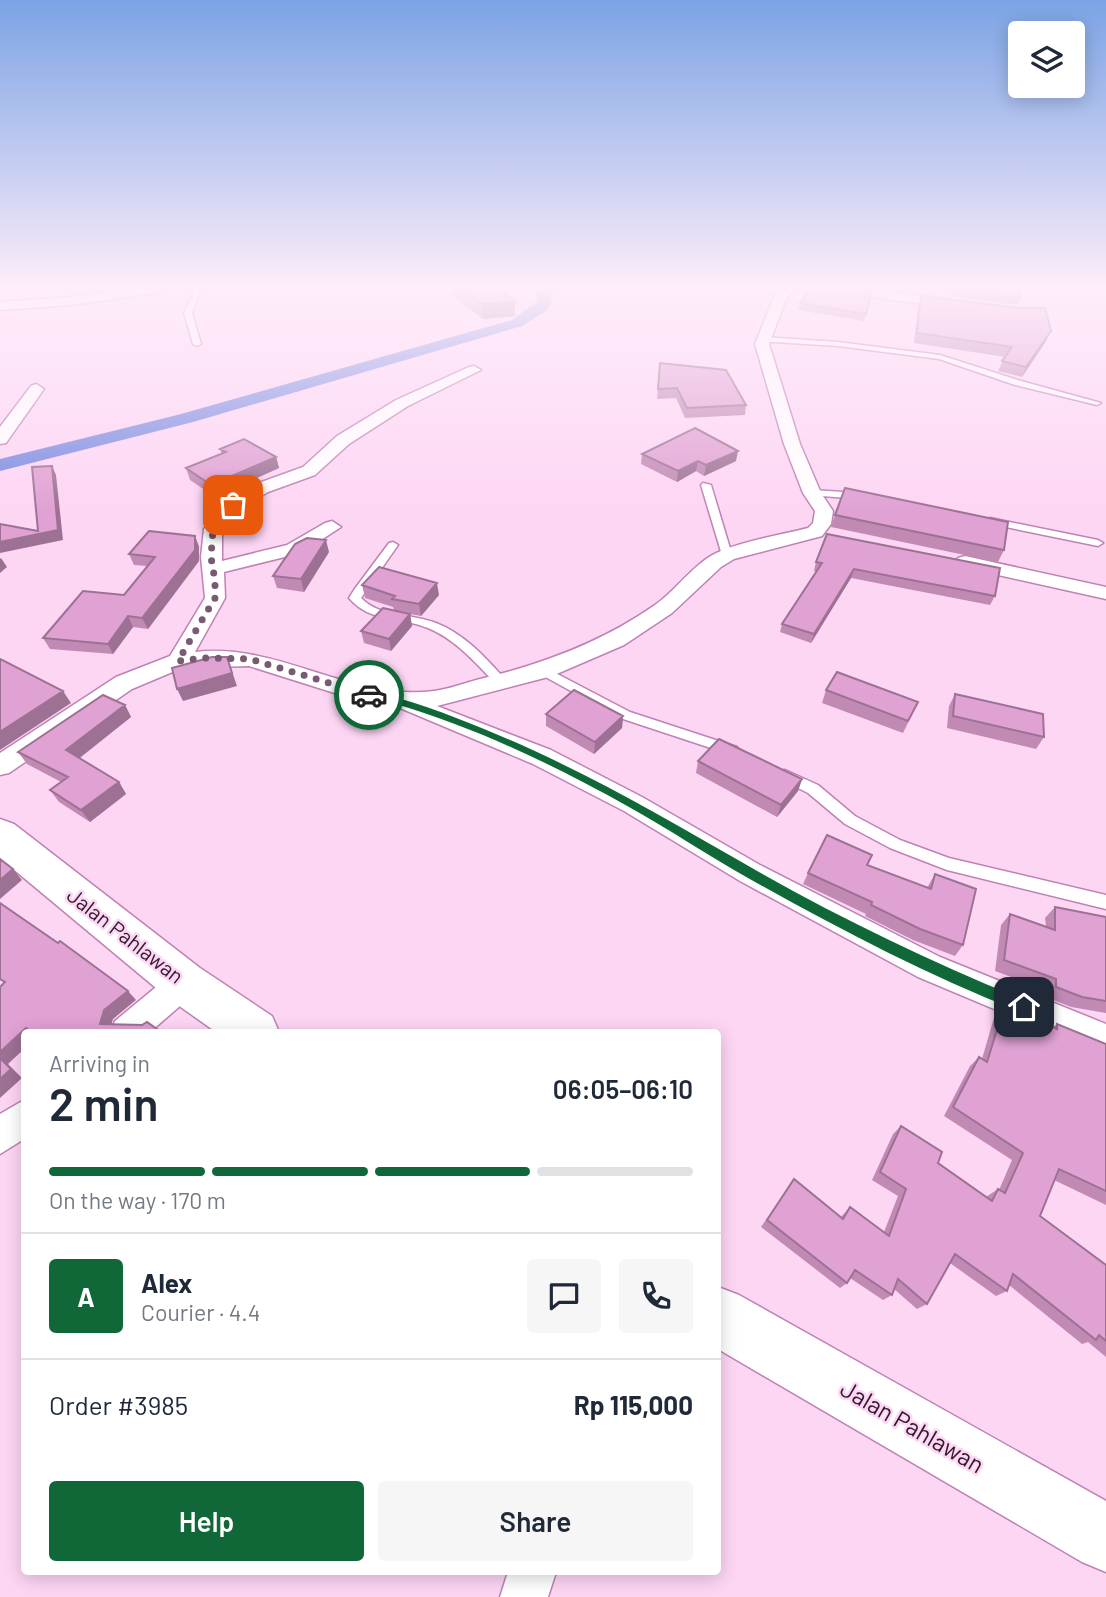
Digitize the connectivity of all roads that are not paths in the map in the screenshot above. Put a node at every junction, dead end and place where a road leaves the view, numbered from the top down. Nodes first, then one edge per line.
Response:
1 (768, 364) edge
2 (960, 364) edge
3 (474, 370) dead end
4 (36, 389) dead end
5 (1097, 403) dead end
6 (0, 439) edge
7 (706, 485) dead end
8 (813, 493) junction
9 (866, 497) edge
10 (975, 518) edge
11 (331, 527) dead end
12 (815, 532) junction
13 (842, 537) edge
14 (1098, 543) dead end
15 (393, 545) dead end
16 (727, 555) junction
17 (948, 559) edge
18 (213, 569) junction
19 (1106, 593) edge
20 (178, 661) junction
21 (544, 671) junction
22 (499, 680) junction
23 (396, 700) junction
24 (742, 754) edge
25 (766, 765) edge
26 (0, 766) edge
27 (0, 835) edge
28 (1106, 902) edge
29 (184, 983) junction
30 (130, 1029) edge
31 (251, 1029) edge
32 (1106, 1040) edge
33 (21, 1119) edge
34 (0, 1136) edge
35 (721, 1318) edge
36 (1106, 1538) edge
37 (530, 1575) edge
38 (524, 1597) edge

1 - 8 street
2 - 5 lane
3 - 18 street
4 - 6 street
7 - 16 lane
8 - 9 lane
8 - 12 street
10 - 14 lane
11 - 18 street
12 - 13 street
12 - 16 street
15 - 22 lane
16 - 21 street
17 - 19 street
18 - 20 street
20 - 23 street
20 - 26 street
21 - 22 street
21 - 24 lane
22 - 23 street
23 - 32 street
25 - 28 lane
27 - 29 main road, Jalan Pahlawan
29 - 30 street
29 - 31 main road, Jalan Pahlawan
33 - 34 street
35 - 36 main road, Jalan Pahlawan
37 - 38 street

